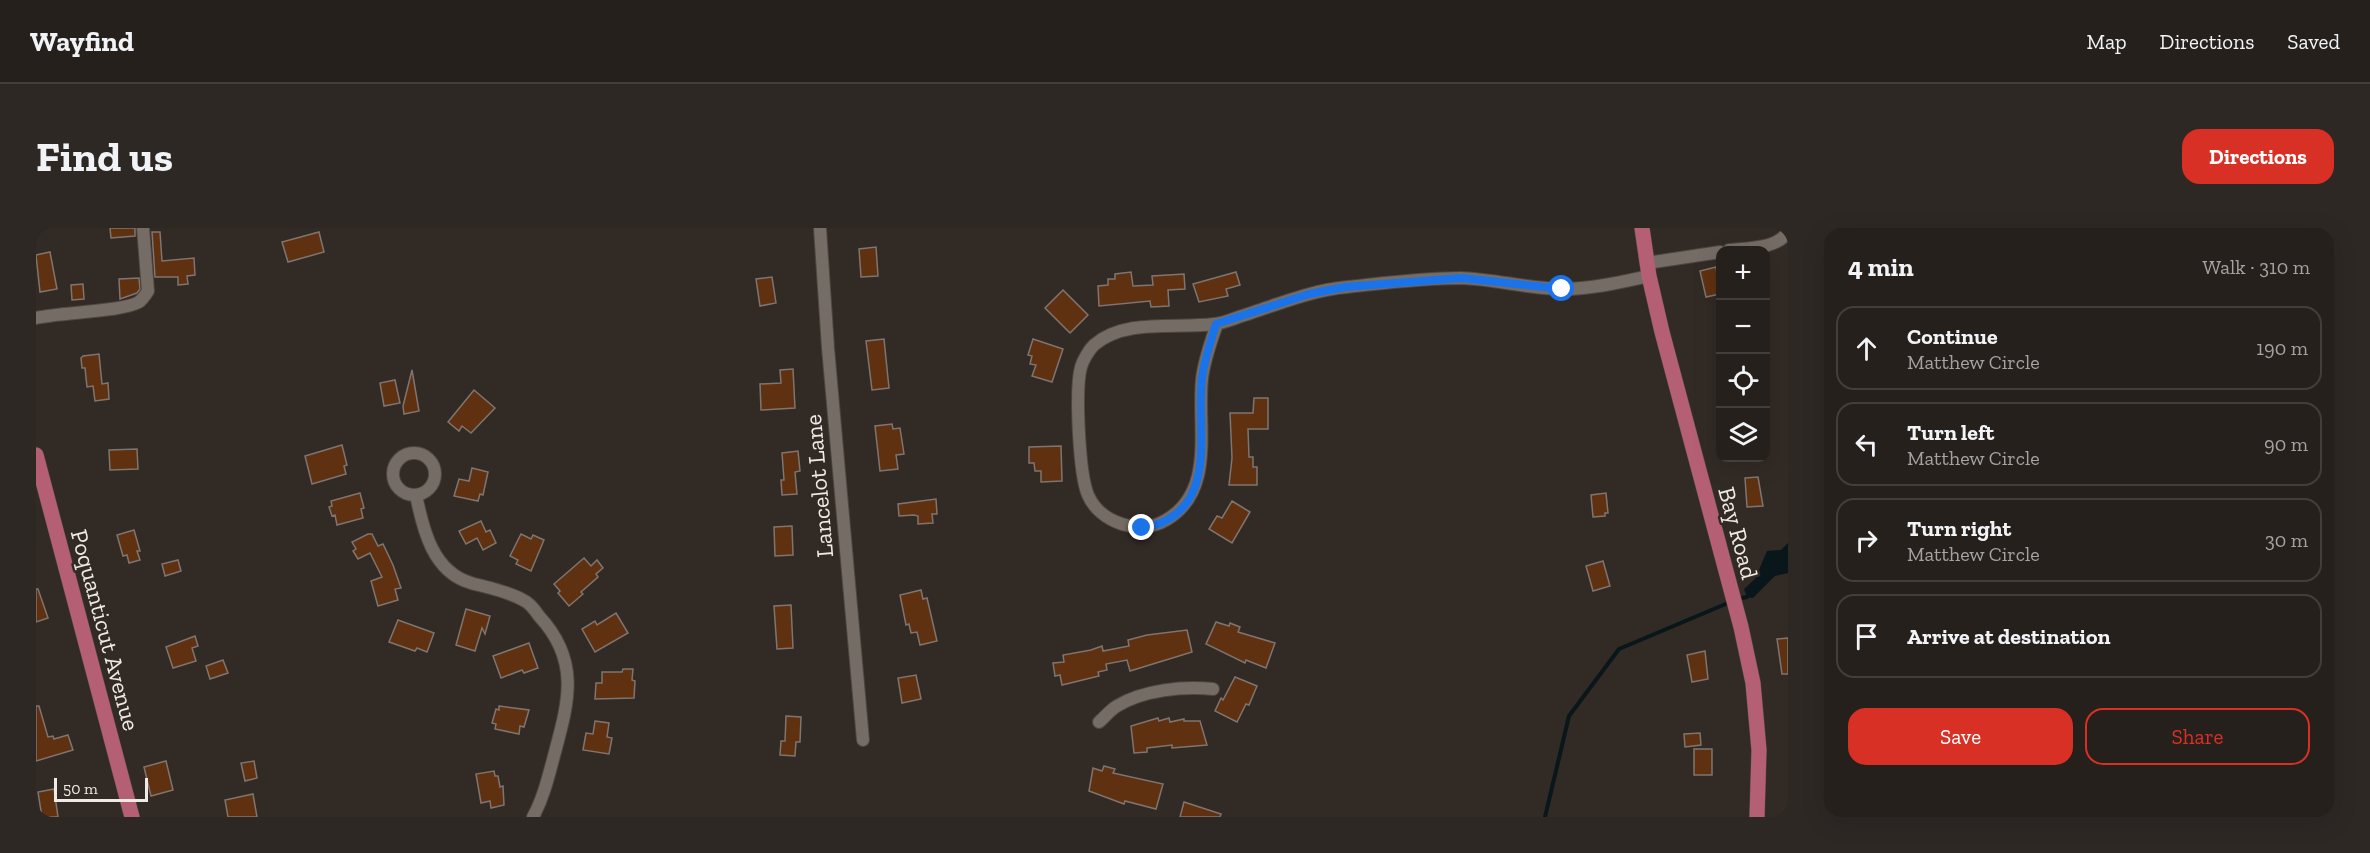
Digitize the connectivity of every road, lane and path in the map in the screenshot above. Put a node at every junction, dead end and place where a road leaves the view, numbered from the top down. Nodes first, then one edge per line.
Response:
1 (142, 228) edge
2 (820, 228) edge
3 (1642, 228) edge
4 (1788, 231) edge
5 (1756, 246) edge
6 (1716, 253) edge
7 (1648, 269) junction
8 (36, 318) edge
9 (1216, 324) junction
10 (36, 454) edge
11 (416, 495) dead end
12 (1213, 689) dead end
13 (1099, 722) dead end
14 (863, 740) dead end
15 (132, 817) edge
16 (533, 817) edge
17 (1757, 817) edge

1 - 8 street
2 - 14 street, Lancelot Lane
3 - 7 main road, Bay Road
4 - 5 street
6 - 7 street
7 - 9 street
7 - 17 main road, Bay Road
9 - 9 street
10 - 15 main road, Poquanticut Avenue
11 - 16 street
12 - 13 street

